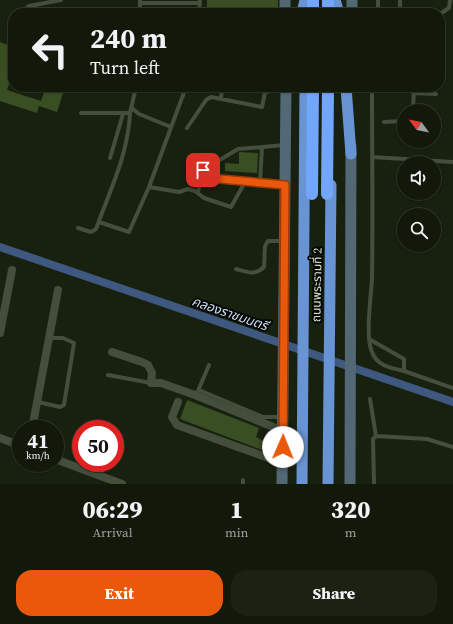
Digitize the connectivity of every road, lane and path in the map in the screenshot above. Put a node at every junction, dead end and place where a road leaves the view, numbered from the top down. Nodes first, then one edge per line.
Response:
1 (61, 0) edge
2 (450, 0) edge
3 (200, 1) edge
4 (140, 2) edge
5 (28, 8) edge
6 (445, 11) edge
7 (135, 92) edge
8 (184, 92) edge
9 (221, 92) edge
10 (265, 92) edge
11 (286, 92) edge
12 (305, 92) edge
13 (313, 92) edge
14 (328, 92) edge
15 (332, 92) edge
16 (346, 92) edge
17 (351, 92) edge
18 (372, 92) edge
19 (414, 93) joint
20 (436, 94) dead end
21 (220, 99) junction
22 (413, 104) edge
23 (133, 109) junction
24 (81, 113) dead end
25 (123, 114) junction
26 (130, 114) junction
27 (397, 121) edge
28 (384, 122) dead end
29 (171, 127) junction
30 (187, 128) dead end
31 (285, 145) junction
32 (262, 147) junction
33 (351, 154) junction
34 (372, 157) junction
35 (110, 158) dead end
36 (453, 162) edge
37 (205, 177) junction
38 (245, 182) junction
39 (260, 183) junction
40 (285, 185) junction
41 (149, 188) junction
42 (198, 192) junction
43 (312, 194) dead end
44 (327, 194) dead end
45 (99, 222) junction
46 (78, 228) dead end
47 (285, 241) junction
48 (236, 269) dead end
49 (12, 270) dead end
50 (58, 290) dead end
51 (0, 333) edge
52 (49, 338) junction
53 (369, 339) junction
54 (112, 352) dead end
55 (209, 365) dead end
56 (404, 371) junction
57 (108, 375) dead end
58 (150, 383) junction
59 (453, 388) edge
60 (197, 392) junction
61 (370, 399) dead end
62 (38, 402) junction
63 (178, 402) dead end
64 (283, 417) junction
65 (34, 420) edge
66 (283, 431) junction
67 (376, 436) junction
68 (0, 438) edge
69 (12, 443) edge
70 (453, 447) edge
71 (282, 463) junction
72 (91, 472) edge
73 (107, 481) edge
74 (122, 484) edge
75 (282, 484) edge
76 (302, 484) edge
77 (328, 484) edge
78 (350, 484) edge
79 (374, 484) edge

1 - 5 lane
2 - 6 lane
3 - 4 lane
7 - 23 lane
8 - 29 lane
9 - 21 lane
10 - 21 lane
11 - 31 main road
12 - 76 highway, ถนนพระรามที่ 2
13 - 43 highway
14 - 44 highway
15 - 77 highway, ถนนพระรามที่ 2
16 - 33 highway
17 - 33 main road
18 - 34 lane
19 - 20 lane
19 - 22 lane
21 - 30 lane
23 - 26 lane
23 - 29 lane
24 - 25 lane
25 - 26 lane
25 - 35 lane
26 - 45 lane
27 - 28 lane
29 - 41 lane
31 - 32 lane
31 - 40 main road
32 - 37 lane
32 - 39 lane
33 - 78 main road
34 - 36 lane
34 - 53 lane
37 - 38 lane
37 - 42 lane
38 - 39 lane
38 - 42 lane
39 - 40 lane
40 - 47 main road
41 - 42 lane
41 - 45 lane
45 - 46 lane
47 - 48 lane
47 - 64 main road
49 - 51 street
50 - 52 street
52 - 62 street
52 - 62 lane
53 - 56 lane
53 - 56 lane
54 - 58 street
55 - 60 lane
56 - 59 lane
57 - 58 lane
58 - 60 street
60 - 64 lane
60 - 66 street
61 - 67 lane
62 - 65 street
63 - 71 street
64 - 66 main road
66 - 71 main road
67 - 70 lane
67 - 79 lane
68 - 69 street
71 - 75 main road
72 - 73 street
73 - 74 street

